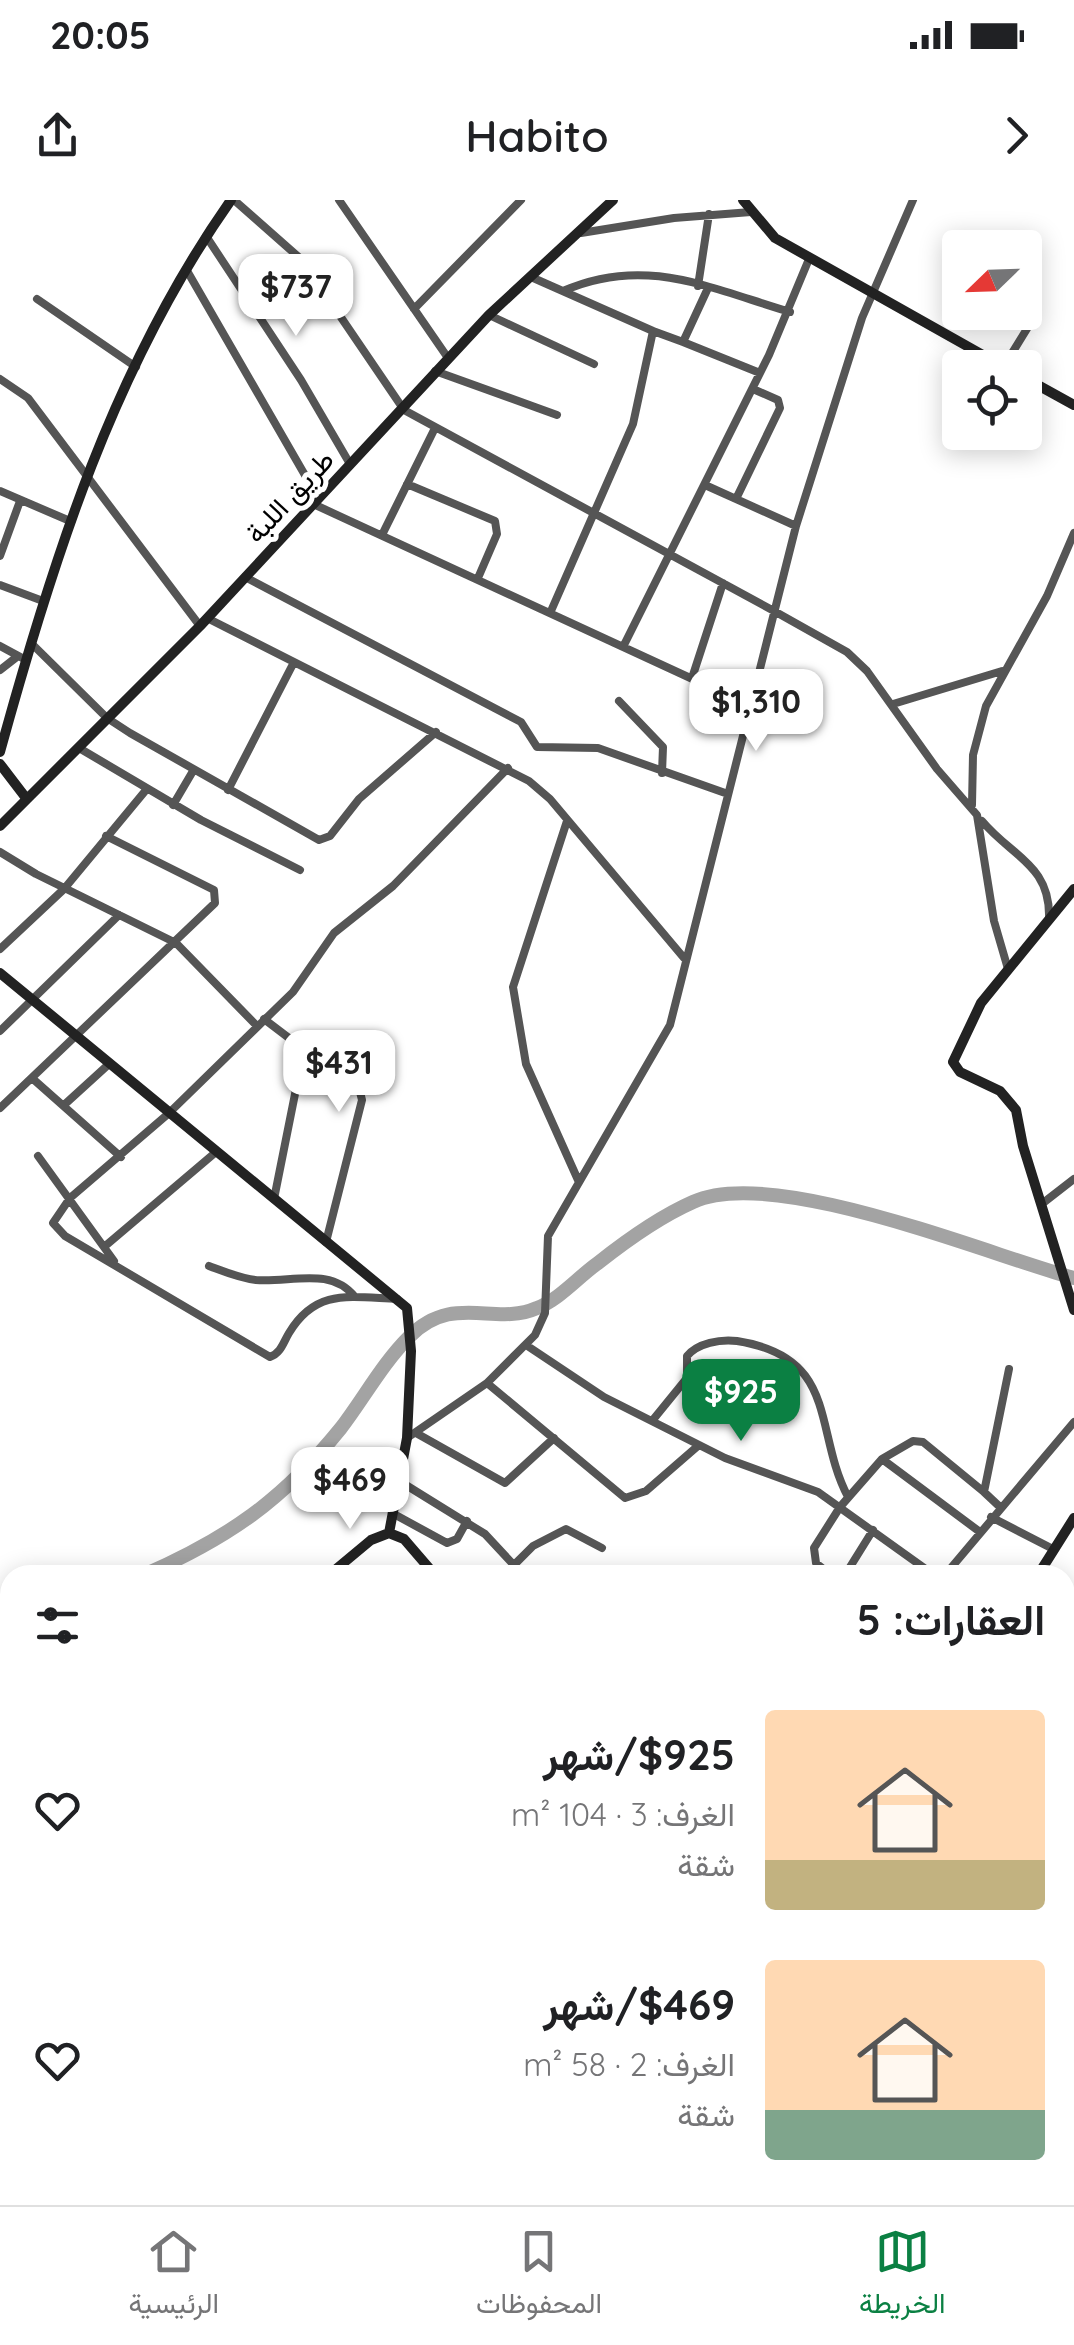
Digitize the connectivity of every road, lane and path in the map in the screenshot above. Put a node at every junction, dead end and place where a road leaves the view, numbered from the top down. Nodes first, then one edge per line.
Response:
1 (233, 200) edge
2 (340, 200) edge
3 (522, 200) edge
4 (613, 200) edge
5 (743, 200) edge
6 (912, 200) edge
7 (751, 212) junction
8 (709, 214) junction
9 (581, 233) junction
10 (206, 236) junction
11 (808, 259) junction
12 (186, 269) junction
13 (531, 277) junction
14 (698, 286) junction
15 (708, 288) junction
16 (563, 291) junction
17 (873, 294) junction
18 (38, 298) dead end
19 (414, 309) junction
20 (790, 312) junction
21 (489, 315) junction
22 (653, 331) junction
23 (683, 342) junction
24 (974, 350) edge
25 (448, 358) junction
26 (594, 364) dead end
27 (136, 367) junction
28 (435, 371) junction
29 (760, 373) junction
30 (0, 379) edge
31 (1042, 387) edge
32 (752, 389) junction
33 (1074, 405) edge
34 (404, 410) junction
35 (557, 415) dead end
36 (435, 428) junction
37 (350, 464) junction
38 (86, 474) junction
39 (407, 484) junction
40 (705, 485) junction
41 (0, 491) edge
42 (736, 499) junction
43 (314, 500) junction
44 (20, 501) junction
45 (594, 512) junction
46 (70, 521) junction
47 (796, 526) junction
48 (1074, 533) edge
49 (382, 534) junction
50 (0, 556) edge
51 (670, 556) junction
52 (245, 577) junction
53 (478, 578) junction
54 (722, 583) junction
55 (0, 585) edge
56 (43, 600) junction
57 (774, 610) junction
58 (551, 611) junction
59 (204, 622) junction
60 (31, 643) junction
61 (624, 644) junction
62 (0, 646) edge
63 (22, 658) junction
64 (293, 664) junction
65 (0, 670) edge
66 (1002, 671) junction
67 (692, 678) junction
68 (618, 701) dead end
69 (893, 704) junction
70 (751, 706) junction
71 (108, 718) junction
72 (436, 732) junction
73 (79, 748) junction
74 (0, 752) edge
75 (0, 764) edge
76 (508, 768) junction
77 (193, 770) junction
78 (662, 773) junction
79 (146, 790) junction
80 (228, 790) junction
81 (728, 794) junction
82 (26, 798) junction
83 (172, 805) junction
84 (972, 805) junction
85 (977, 816) junction
86 (567, 820) junction
87 (0, 826) edge
88 (106, 836) junction
89 (0, 852) edge
90 (300, 870) dead end
91 (64, 889) junction
92 (1074, 889) edge
93 (119, 914) junction
94 (1049, 919) junction
95 (176, 942) junction
96 (0, 950) edge
97 (684, 958) junction
98 (1008, 969) junction
99 (0, 973) edge
100 (33, 1001) junction
101 (264, 1019) junction
102 (257, 1026) junction
103 (0, 1032) edge
104 (77, 1038) junction
105 (304, 1049) junction
106 (109, 1064) junction
107 (33, 1079) junction
108 (64, 1105) junction
109 (0, 1108) edge
110 (168, 1114) junction
111 (216, 1152) junction
112 (38, 1156) dead end
113 (121, 1157) junction
114 (578, 1180) junction
115 (1074, 1180) edge
116 (70, 1198) junction
117 (274, 1199) junction
118 (1043, 1204) junction
119 (326, 1242) junction
120 (104, 1247) junction
121 (117, 1265) junction
122 (210, 1266) dead end
123 (355, 1297) junction
124 (401, 1299) junction
125 (1072, 1304) edge
126 (526, 1345) junction
127 (1009, 1370) dead end
128 (487, 1383) junction
129 (652, 1420) junction
130 (1074, 1422) edge
131 (412, 1436) junction
132 (554, 1438) junction
133 (700, 1445) junction
134 (882, 1459) junction
135 (401, 1482) junction
136 (984, 1492) junction
137 (848, 1497) junction
138 (840, 1507) junction
139 (1000, 1507) junction
140 (391, 1512) junction
141 (991, 1518) junction
142 (467, 1520) junction
143 (1073, 1522) edge
144 (874, 1530) junction
145 (980, 1532) junction
146 (389, 1533) junction
147 (602, 1548) dead end
148 (1053, 1549) junction
149 (513, 1564) joint
150 (342, 1565) edge
151 (426, 1565) edge
152 (818, 1565) edge
153 (851, 1565) edge
154 (921, 1565) edge
155 (953, 1565) edge
156 (1044, 1565) edge

1 - 10 street
1 - 34 street
2 - 19 street
3 - 19 street
4 - 9 street, طريق اللبة
5 - 7 street
6 - 17 street
7 - 8 street
7 - 11 street
8 - 9 street
8 - 14 street
9 - 13 street, طريق اللبة
10 - 12 street
10 - 37 street
11 - 17 street
11 - 20 street
12 - 27 street
12 - 43 street
13 - 16 street
13 - 21 street, طريق اللبة
14 - 15 street
14 - 16 street
15 - 20 street
15 - 23 street
16 - 22 street
17 - 24 street
17 - 47 street
18 - 27 street
19 - 25 street
20 - 29 street
21 - 25 street, طريق اللبة
21 - 26 street
22 - 23 street
22 - 45 street
23 - 29 street
25 - 28 street, طريق اللبة
27 - 38 street
28 - 34 street, طريق اللبة
28 - 35 street
29 - 32 street
30 - 38 street
31 - 33 street
32 - 40 street
32 - 42 street
34 - 36 street
34 - 37 street, طريق اللبة
36 - 39 street
36 - 45 street
37 - 43 street, طريق اللبة
38 - 46 street
38 - 59 street
39 - 49 street
39 - 53 street
40 - 42 street
40 - 51 street
41 - 44 street
42 - 47 street
43 - 49 street
43 - 52 street, طريق اللبة
44 - 46 street
44 - 50 street
45 - 51 street
45 - 58 street
46 - 56 street
47 - 57 street
48 - 66 street
49 - 53 street
51 - 54 street
51 - 61 street
52 - 59 street, طريق اللبة
52 - 78 street
53 - 58 street
54 - 57 street
54 - 67 street
55 - 56 street
56 - 60 street
57 - 69 street
57 - 70 street
58 - 61 street
59 - 64 street
59 - 71 street, طريق اللبة
60 - 63 street
60 - 71 street
61 - 67 street
62 - 63 street
63 - 65 street
63 - 74 street
64 - 72 street
64 - 80 street
66 - 69 street
66 - 84 street
67 - 70 street
68 - 78 street
69 - 84 street
70 - 81 street
71 - 73 street, طريق اللبة
71 - 77 street
72 - 76 street
72 - 80 street
73 - 79 street
73 - 82 street, طريق اللبة
75 - 82 street
76 - 86 street
76 - 101 street
77 - 80 street
77 - 83 street
78 - 81 street
79 - 83 street
79 - 88 street
81 - 97 street
82 - 87 street, طريق اللبة
83 - 90 street
84 - 85 street
85 - 94 street
85 - 98 street
86 - 97 street
86 - 114 street
88 - 91 street
88 - 95 street
89 - 91 street
91 - 93 street
91 - 96 street
92 - 94 street
93 - 95 street
93 - 100 street
94 - 98 street
95 - 102 street
95 - 104 street
97 - 114 street
98 - 118 street
99 - 100 street
100 - 103 street
100 - 104 street
101 - 102 street
101 - 105 street
102 - 110 street
104 - 106 street
104 - 107 street
105 - 117 street
105 - 119 street
106 - 108 street
106 - 110 street
107 - 108 street
107 - 109 street
108 - 113 street
110 - 111 street
110 - 113 street
111 - 117 street
111 - 120 street
112 - 116 street
113 - 116 street
114 - 126 street
115 - 118 street
116 - 120 street
116 - 121 street
117 - 119 street
118 - 125 street
119 - 124 street
120 - 121 street
121 - 123 street
122 - 123 street
123 - 124 street
124 - 131 street
126 - 128 street
126 - 129 street
127 - 136 street
128 - 131 street
128 - 132 street
129 - 133 street
129 - 137 street
130 - 139 street
131 - 132 street
131 - 135 street
132 - 133 street
133 - 138 street
134 - 136 street
134 - 137 street
134 - 145 street
135 - 140 street
135 - 142 street
136 - 139 street
137 - 138 street
138 - 144 street
138 - 152 street
139 - 141 street
140 - 142 street
140 - 146 street
141 - 145 street
141 - 148 street
142 - 149 street
143 - 148 street
144 - 153 street
144 - 154 street
145 - 155 street
146 - 150 street
146 - 151 street
147 - 149 street
148 - 156 street

